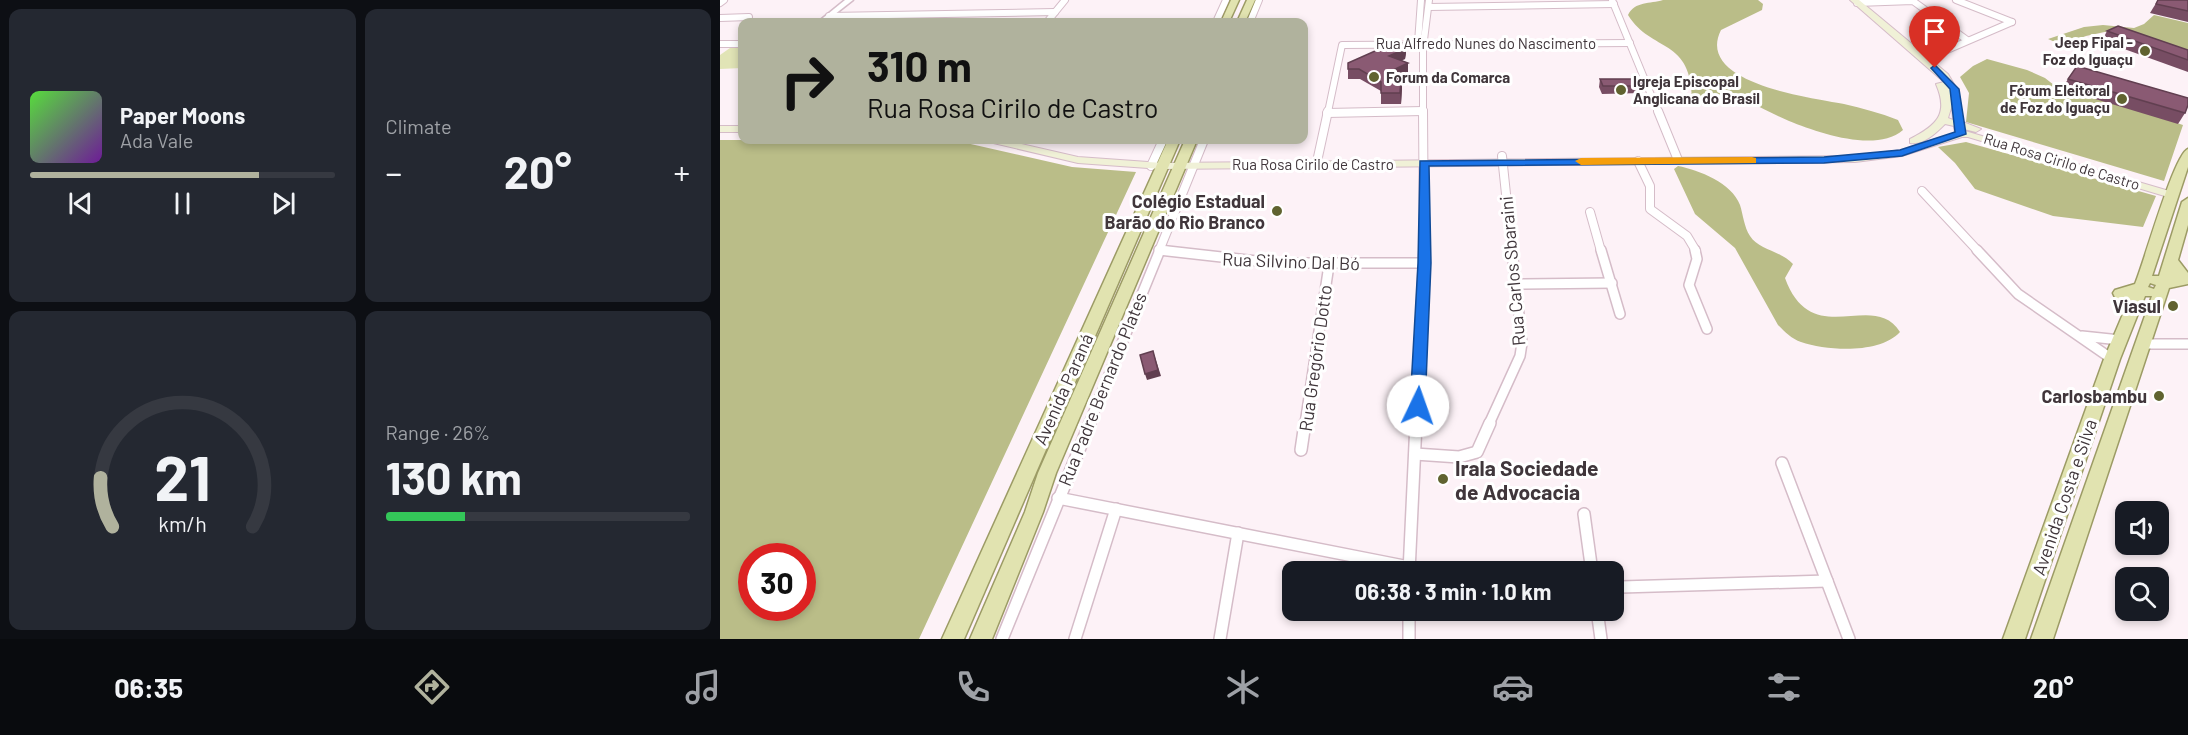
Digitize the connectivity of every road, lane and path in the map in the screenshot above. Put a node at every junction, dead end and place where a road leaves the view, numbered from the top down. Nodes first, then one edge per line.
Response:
1 (724, 0) edge
2 (849, 0) edge
3 (1065, 0) edge
4 (1226, 0) edge
5 (1235, 0) edge
6 (1251, 0) edge
7 (1259, 0) edge
8 (1421, 0) edge
9 (1846, 0) edge
10 (1956, 0) edge
11 (1856, 1) edge
12 (1613, 2) edge
13 (720, 3) edge
14 (1429, 4) edge
15 (1055, 12) junction
16 (829, 16) junction
17 (749, 17) dead end
18 (720, 18) edge
19 (826, 18) edge
20 (1050, 18) edge
21 (1218, 18) edge
22 (1227, 18) edge
23 (1243, 18) edge
24 (1252, 18) edge
25 (1968, 40) junction
26 (1630, 43) junction
27 (720, 44) edge
28 (738, 44) edge
29 (1422, 45) junction
30 (1926, 59) junction
31 (1424, 111) junction
32 (1327, 112) junction
33 (1943, 120) junction
34 (720, 129) edge
35 (738, 129) edge
36 (1959, 129) junction
37 (738, 134) edge
38 (720, 135) edge
39 (1010, 144) edge
40 (1042, 144) edge
41 (1165, 144) edge
42 (1174, 144) edge
43 (1188, 144) edge
44 (1198, 144) edge
45 (1898, 150) junction
46 (2188, 153) edge
47 (1318, 157) junction
48 (1677, 158) junction
49 (1502, 159) junction
50 (1527, 159) junction
51 (1424, 160) junction
52 (1638, 161) junction
53 (1173, 162) junction
54 (1922, 191) dead end
55 (2172, 192) junction
56 (2188, 202) edge
57 (1590, 212) dead end
58 (1159, 250) junction
59 (1424, 263) junction
60 (1329, 265) junction
61 (2144, 281) junction
62 (1612, 283) junction
63 (1515, 284) junction
64 (2161, 291) junction
65 (1620, 314) dead end
66 (1707, 329) dead end
67 (2082, 336) junction
68 (2120, 340) junction
69 (2144, 344) junction
70 (2188, 344) edge
71 (2112, 359) junction
72 (1301, 450) dead end
73 (1415, 454) junction
74 (1782, 463) dead end
75 (1047, 473) junction
76 (1024, 476) junction
77 (1058, 498) junction
78 (1011, 507) junction
79 (1116, 509) junction
80 (1034, 512) junction
81 (1584, 514) dead end
82 (1238, 533) junction
83 (1371, 561) edge
84 (1409, 561) edge
85 (1590, 561) edge
86 (1827, 581) junction
87 (1624, 587) edge
88 (1409, 621) edge
89 (1599, 621) edge
90 (2046, 637) edge
91 (953, 639) edge
92 (981, 639) edge
93 (1002, 639) edge
94 (1075, 639) edge
95 (1220, 639) edge
96 (1409, 639) edge
97 (1601, 639) edge
98 (1849, 639) edge
99 (2014, 639) edge

1 - 13 street
2 - 16 street
3 - 15 street
4 - 21 street
5 - 22 main road
6 - 23 main road
7 - 24 street
8 - 29 street
9 - 33 main road
10 - 25 street
11 - 25 street
11 - 30 main road
12 - 14 street
12 - 26 street
14 - 29 street
15 - 16 street
15 - 20 street
16 - 19 street
17 - 18 street
25 - 30 street
26 - 29 street, Rua Alfredo Nunes do Nascimento
26 - 48 street
27 - 28 street
29 - 31 street
29 - 32 street, Rua Alfredo Nunes do Nascimento
30 - 36 main road
31 - 32 street
31 - 51 street
32 - 47 street
33 - 36 main road
33 - 45 main road
34 - 35 main road
36 - 45 main road, Rua Rosa Cirilo de Castro
36 - 55 main road, Rua Rosa Cirilo de Castro
37 - 38 main road
39 - 53 main road
40 - 53 main road
41 - 53 street
42 - 53 main road, Avenida Paraná
43 - 53 main road, Avenida Paraná
44 - 53 street, Rua Padre Bernardo Plates
45 - 48 main road, Rua Rosa Cirilo de Castro
46 - 55 main road, Avenida Costa e Silva
47 - 51 main road
47 - 53 main road
48 - 50 main road
48 - 52 main road, Rua Rosa Cirilo de Castro
49 - 50 main road, Rua Rosa Cirilo de Castro
49 - 51 main road, Rua Rosa Cirilo de Castro
49 - 63 street, Rua Carlos Sbaraini
50 - 52 main road, Rua Rosa Cirilo de Castro
51 - 53 main road, Rua Rosa Cirilo de Castro
51 - 59 street
52 - 66 street
53 - 58 street, Rua Padre Bernardo Plates
53 - 75 main road, Avenida Paraná
53 - 76 main road, Avenida Paraná
54 - 67 street
55 - 61 main road, Avenida Costa e Silva
56 - 64 main road
57 - 62 street
58 - 60 street, Rua Silvino Dal Bó
58 - 77 street, Rua Padre Bernardo Plates
59 - 60 street, Rua Silvino Dal Bó
59 - 73 street
60 - 72 street, Rua Gregório Dotto
61 - 64 main road
61 - 68 main road, Avenida Costa e Silva
62 - 63 street
62 - 65 street
63 - 73 street, Rua Carlos Sbaraini
64 - 69 main road, Avenida Costa e Silva
67 - 68 street
67 - 71 street
68 - 71 main road, Avenida Costa e Silva
69 - 70 street
69 - 90 main road, Avenida Costa e Silva
71 - 99 main road, Avenida Costa e Silva
73 - 84 street
74 - 86 street
75 - 76 main road
75 - 80 main road, Avenida Paraná
76 - 78 main road, Avenida Paraná
77 - 79 street
77 - 93 street, Rua Padre Bernardo Plates
78 - 80 main road
78 - 91 main road, Avenida Paraná
79 - 82 street
79 - 94 street
80 - 92 main road, Avenida Paraná
81 - 85 street
82 - 83 street
82 - 95 street
86 - 87 street
86 - 98 street
88 - 96 street
89 - 97 street

